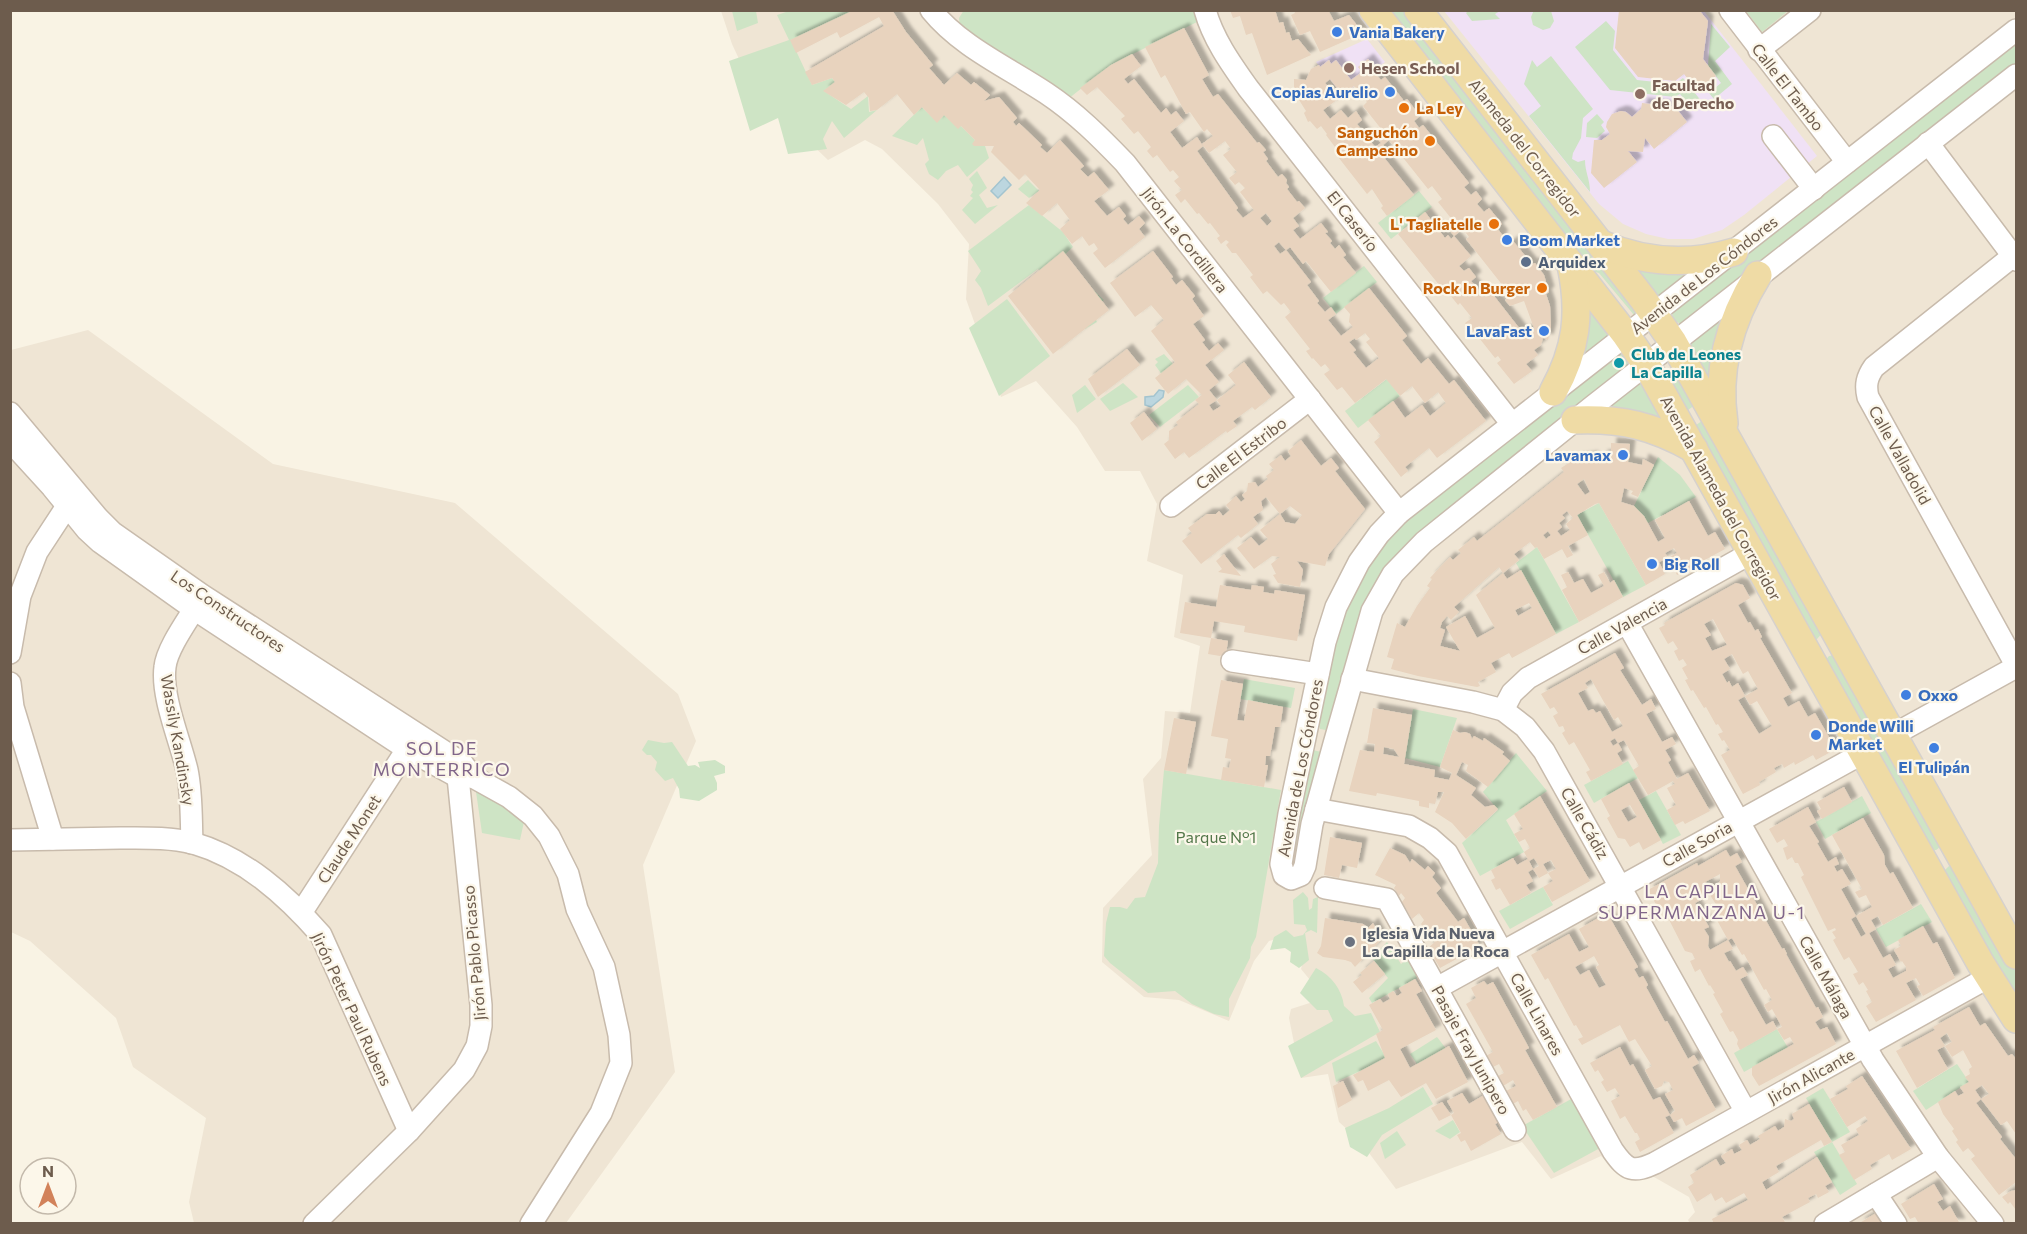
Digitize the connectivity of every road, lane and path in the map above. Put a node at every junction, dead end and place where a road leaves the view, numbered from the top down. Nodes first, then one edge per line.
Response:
1 (1205, 10) edge
2 (1373, 10) edge
3 (1418, 10) edge
4 (1730, 10) edge
5 (1810, 10) edge
6 (942, 15) edge
7 (2016, 30) edge
8 (1759, 50) junction
9 (2016, 75) edge
10 (1773, 136) dead end
11 (1928, 143) junction
12 (1847, 162) junction
13 (1814, 189) junction
14 (1601, 243) junction
15 (1734, 252) junction
16 (2015, 258) edge
17 (1571, 264) junction
18 (1758, 275) junction
19 (1654, 314) junction
20 (1626, 335) junction
21 (1674, 342) junction
22 (1646, 364) junction
23 (1553, 392) junction
24 (1310, 399) junction
25 (1710, 405) junction
26 (10, 413) edge
27 (1575, 420) junction
28 (1680, 423) junction
29 (1512, 424) junction
30 (1726, 433) junction
31 (10, 441) edge
32 (1695, 450) junction
33 (71, 499) junction
34 (1171, 506) dead end
35 (1399, 513) junction
36 (1751, 553) junction
37 (198, 602) junction
38 (1627, 623) junction
39 (1839, 638) junction
40 (10, 653) edge
41 (1809, 655) junction
42 (1232, 661) dead end
43 (2016, 666) edge
44 (1318, 674) junction
45 (1352, 679) junction
46 (10, 683) edge
47 (1503, 710) junction
48 (1893, 735) junction
49 (1305, 738) junction
50 (412, 742) junction
51 (1334, 744) junction
52 (1863, 753) junction
53 (464, 772) junction
54 (1316, 809) junction
55 (1739, 821) junction
56 (53, 839) junction
57 (10, 840) edge
58 (192, 843) junction
59 (1957, 850) junction
60 (1927, 867) junction
61 (1621, 886) junction
62 (1325, 888) dead end
63 (301, 913) junction
64 (1503, 952) junction
65 (2016, 955) edge
66 (1989, 977) junction
67 (1437, 988) junction
68 (2016, 1019) edge
69 (1864, 1046) junction
70 (1746, 1112) junction
71 (1515, 1130) dead end
72 (409, 1131) junction
73 (1938, 1157) junction
74 (1630, 1169) joint
75 (1876, 1194) junction
76 (314, 1224) edge
77 (531, 1224) edge
78 (1825, 1224) edge
79 (1896, 1224) edge
80 (1994, 1224) edge

1 - 29 street, El Caserío
2 - 17 main road, Avenida Alameda del Corregidor
3 - 14 main road, Alameda del Corregidor
4 - 8 street, Calle El Tambo
5 - 8 street
6 - 24 street, Jirón La Cordillera
7 - 12 street, Avenida de Los Cóndores
8 - 12 street, Calle El Tambo
9 - 11 street, Avenida de Los Cóndores
10 - 13 street
11 - 16 street
11 - 18 street, Avenida de Los Cóndores
12 - 13 street, Avenida de Los Cóndores
13 - 15 street, Avenida de Los Cóndores
14 - 15 main road
14 - 19 main road, Alameda del Corregidor
15 - 19 street, Avenida de Los Cóndores
16 - 43 street, Calle Valladolid
17 - 20 main road, Avenida Alameda del Corregidor
17 - 23 main road
18 - 21 street, Avenida de Los Cóndores
18 - 30 main road
19 - 20 street, Avenida de Los Cóndores
19 - 21 main road
20 - 22 main road, Avenida Alameda del Corregidor
20 - 23 street, Avenida de Los Cóndores
21 - 22 street, Avenida de Los Cóndores
21 - 25 main road
22 - 27 street, Avenida de Los Cóndores
22 - 28 main road, Avenida Alameda del Corregidor
23 - 29 street, Avenida de Los Cóndores
24 - 34 street, Calle El Estribo
24 - 35 street, Jirón La Cordillera
25 - 28 main road
25 - 30 main road
26 - 33 street, Los Constructores
27 - 32 main road
27 - 45 street, Avenida de Los Cóndores
28 - 32 main road, Avenida Alameda del Corregidor
29 - 35 street, Avenida de Los Cóndores
30 - 39 main road
31 - 33 street, Los Constructores
32 - 36 main road, Avenida Alameda del Corregidor
33 - 37 street, Los Constructores
33 - 40 street
35 - 44 street, Avenida de Los Cóndores
36 - 38 street, Calle Valencia
36 - 41 main road, Avenida Alameda del Corregidor
37 - 50 street, Los Constructores
37 - 58 street, Wassily Kandinsky
38 - 47 street, Calle Valencia
38 - 55 street, Calle Málaga
39 - 41 main road
39 - 48 main road
41 - 52 main road, Avenida Alameda del Corregidor
42 - 44 street
43 - 48 street
44 - 49 street, Avenida de Los Cóndores
45 - 47 street, Calle Cádiz
45 - 51 street, Avenida de Los Cóndores
46 - 56 street
47 - 61 street, Calle Cádiz
48 - 59 main road
49 - 51 street
49 - 54 street, Avenida de Los Cóndores
50 - 53 street, Los Constructores
50 - 63 street, Claude Monet
51 - 54 street, Avenida de Los Cóndores
52 - 55 street, Calle Soria
52 - 60 main road, Avenida Alameda del Corregidor
53 - 72 street, Jirón Pablo Picasso
53 - 77 street, Los Constructores
54 - 64 street, Calle Linares
55 - 61 street, Calle Soria
55 - 69 street, Calle Málaga
56 - 57 street, Jirón Peter Paul Rubens
56 - 58 street, Jirón Peter Paul Rubens
58 - 63 street, Jirón Peter Paul Rubens
59 - 60 main road
59 - 65 main road
60 - 66 main road, Avenida Alameda del Corregidor
61 - 64 street, Calle Soria
61 - 70 street, Calle Cádiz
62 - 67 street, Pasaje Fray Junipero
63 - 72 street, Jirón Peter Paul Rubens
64 - 67 street, Calle Soria
64 - 74 street, Calle Linares
66 - 68 main road, Avenida Alameda del Corregidor
66 - 69 street, Jirón Alicante
67 - 71 street, Pasaje Fray Junipero
69 - 70 street, Jirón Alicante
69 - 73 street, Calle Málaga
70 - 74 street, Jirón Alicante
72 - 76 street, Jirón Pablo Picasso
73 - 75 street
73 - 80 street, Calle Málaga
75 - 78 street
75 - 79 street

